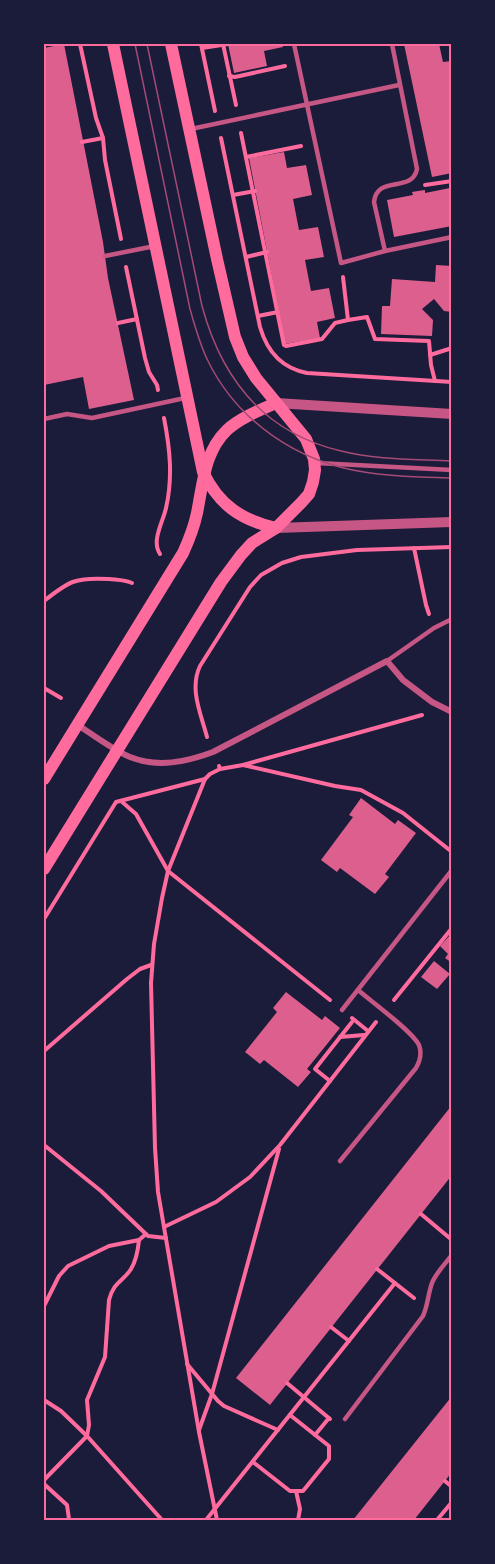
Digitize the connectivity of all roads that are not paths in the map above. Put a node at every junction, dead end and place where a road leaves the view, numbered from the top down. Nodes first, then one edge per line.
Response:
1 (113, 44) edge
2 (171, 44) edge
3 (294, 44) edge
4 (392, 44) edge
5 (399, 85) junction
6 (306, 105) junction
7 (190, 130) junction
8 (452, 237) edge
9 (155, 246) junction
10 (385, 251) junction
11 (105, 256) dead end
12 (187, 398) junction
13 (276, 403) junction
14 (452, 414) edge
15 (44, 419) edge
16 (314, 462) junction
17 (452, 470) edge
18 (203, 472) junction
19 (452, 522) edge
20 (276, 528) junction
21 (452, 619) edge
22 (387, 661) junction
23 (452, 712) edge
24 (77, 725) junction
25 (117, 749) junction
26 (44, 779) edge
27 (44, 868) edge
28 (452, 870) edge
29 (358, 990) junction
30 (342, 1010) road end
31 (340, 1161) dead end
32 (452, 1255) edge
33 (345, 1419) road end

1 - 9 main road
2 - 7 main road
3 - 6 lane
4 - 5 lane
5 - 6 lane
5 - 10 lane
6 - 7 lane
6 - 10 lane
7 - 13 main road
8 - 10 lane
9 - 11 lane
9 - 12 main road
12 - 15 lane
12 - 18 main road
13 - 14 street
13 - 16 main road
13 - 18 main road
16 - 17 lane
16 - 20 main road
18 - 20 main road
18 - 24 main road
19 - 20 street
20 - 25 main road
21 - 22 lane
22 - 23 street
22 - 25 street
24 - 25 street
24 - 26 main road
25 - 27 main road
28 - 29 lane
29 - 30 lane
29 - 31 lane
32 - 33 lane

